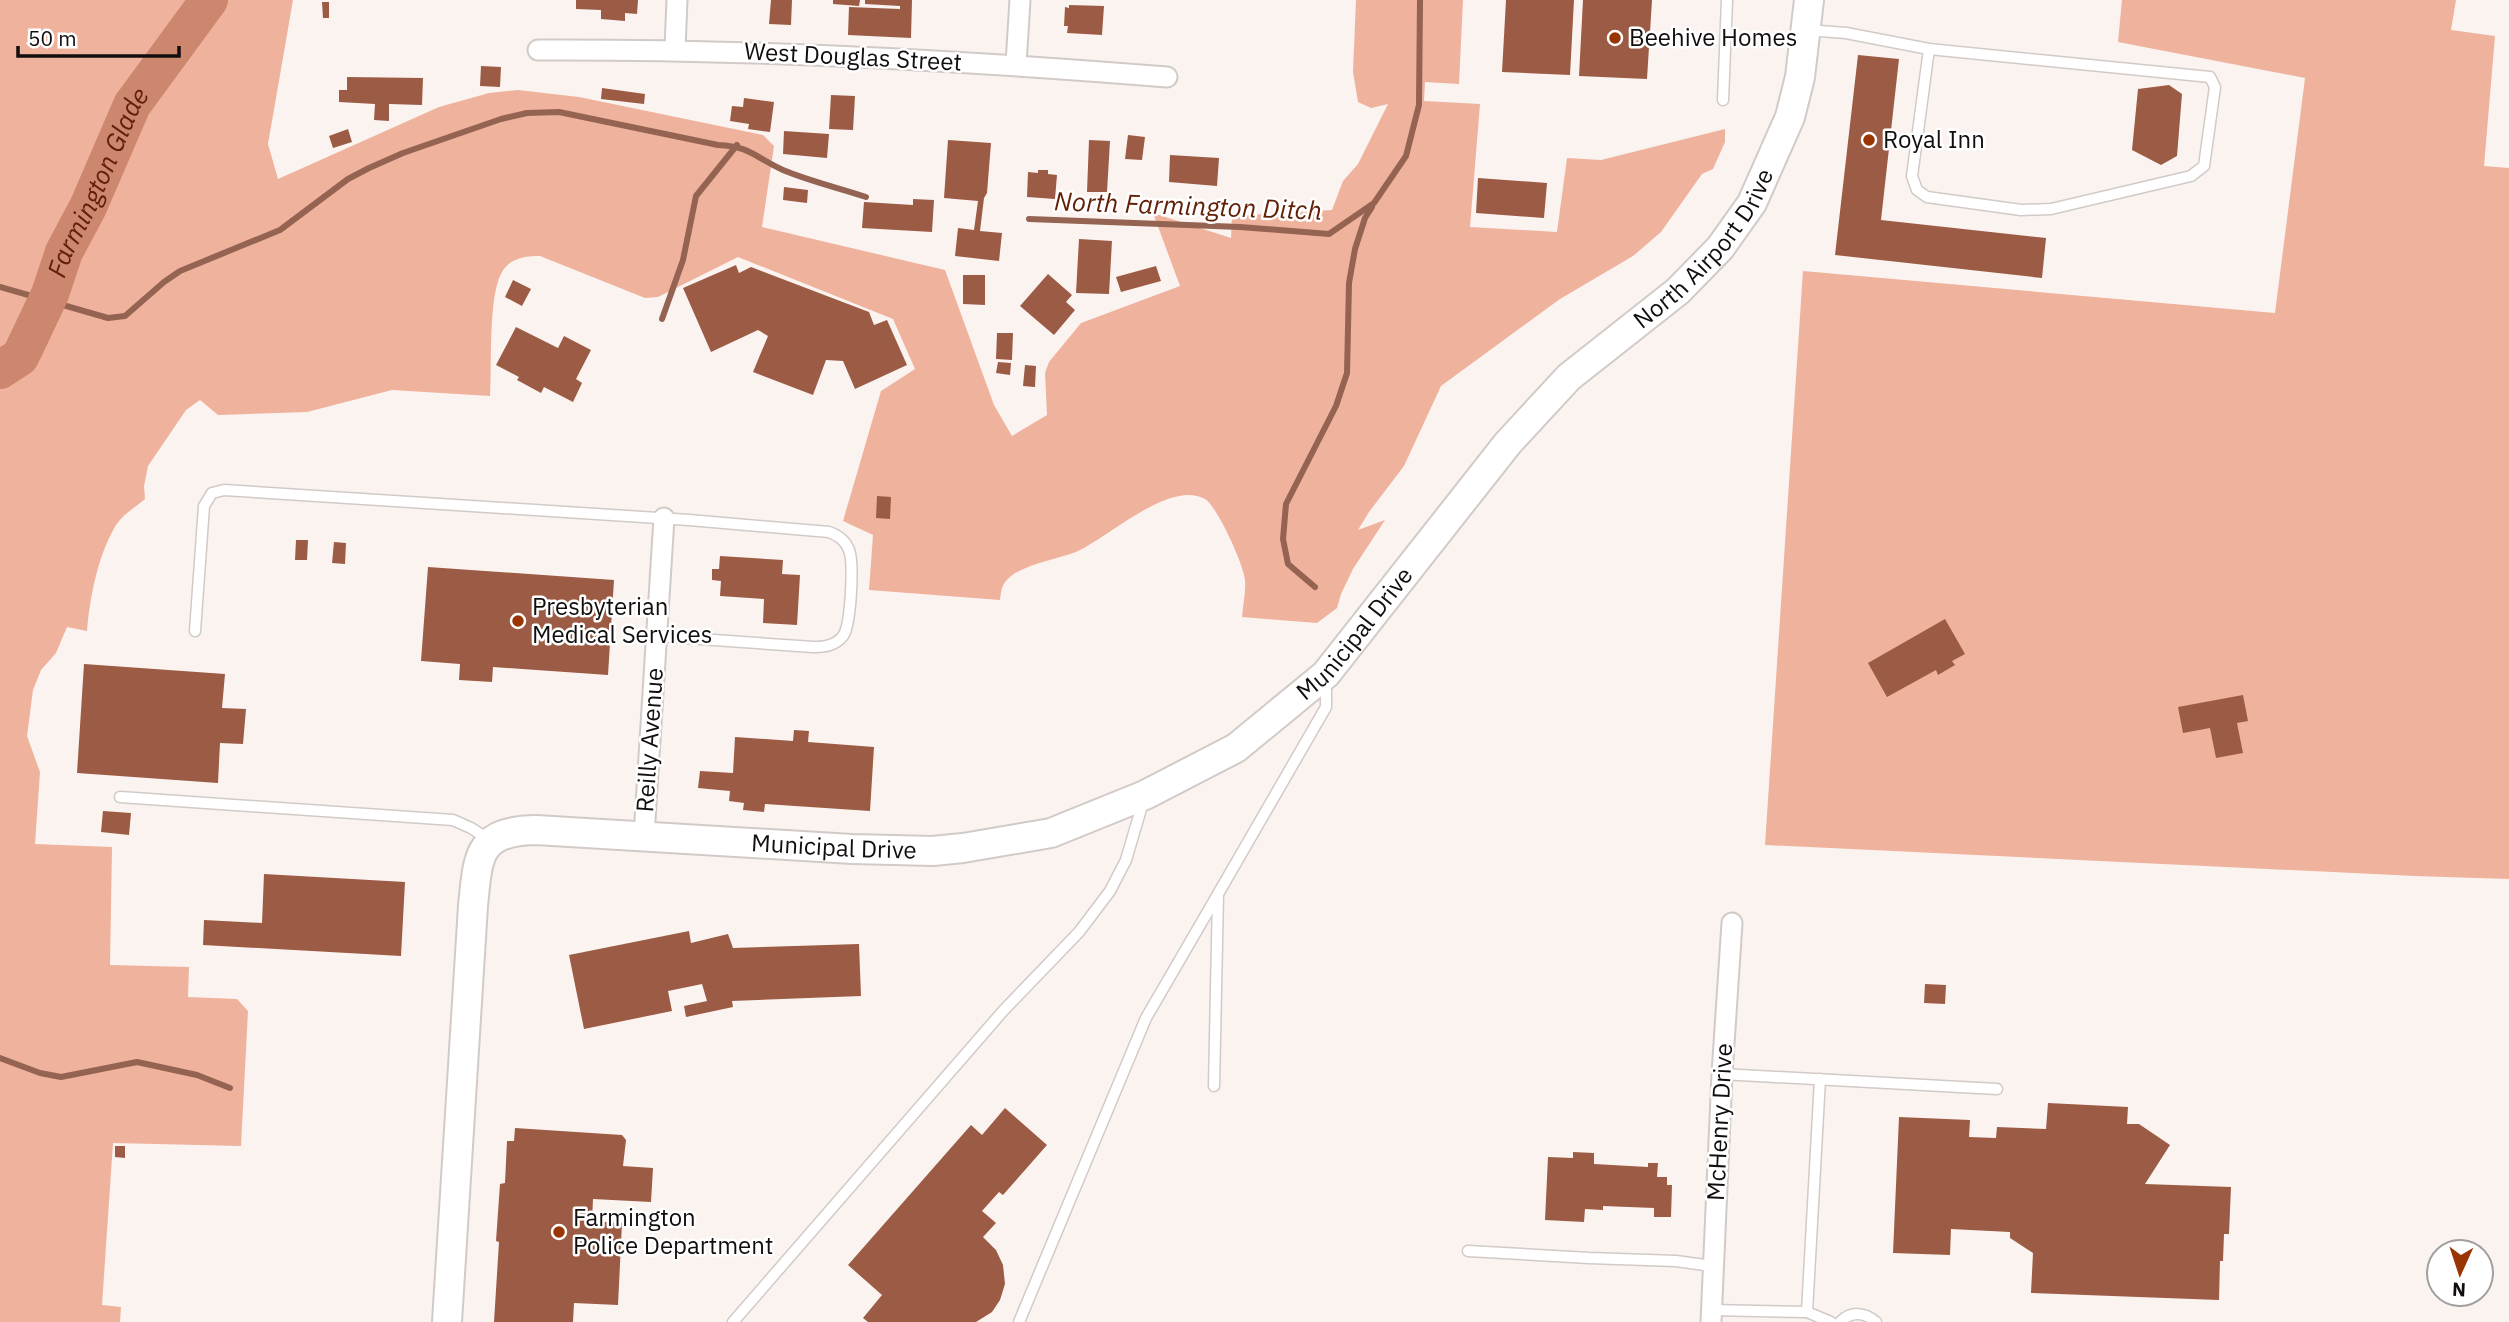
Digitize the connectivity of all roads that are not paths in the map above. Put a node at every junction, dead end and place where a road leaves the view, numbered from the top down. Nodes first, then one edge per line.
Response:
1 (677, 0) edge
2 (1020, 0) edge
3 (1727, 0) edge
4 (1809, 0) edge
5 (1807, 30) junction
6 (675, 49) junction
7 (1929, 49) junction
8 (538, 50) dead end
9 (1016, 64) junction
10 (1167, 77) dead end
11 (1723, 100) dead end
12 (1508, 443) joint
13 (664, 518) junction
14 (195, 631) dead end
15 (657, 636) junction
16 (1326, 674) junction
17 (1145, 794) junction
18 (120, 797) dead end
19 (644, 836) junction
20 (491, 841) junction
21 (1218, 894) junction
22 (1732, 923) dead end
23 (1722, 1074) junction
24 (1820, 1079) junction
25 (1214, 1086) dead end
26 (1997, 1089) dead end
27 (1468, 1251) dead end
28 (1712, 1266) junction
29 (1807, 1312) junction
30 (1711, 1316) edge
31 (447, 1322) edge
32 (733, 1322) edge
33 (1018, 1322) edge
34 (1831, 1322) edge
35 (1840, 1322) edge
36 (1876, 1322) edge

1 - 6 street
2 - 9 street
3 - 11 lane
4 - 5 main road, North Airport Drive
5 - 7 lane
5 - 12 main road, North Airport Drive
6 - 8 street, West Douglas Street
6 - 9 street, West Douglas Street
7 - 7 lane
9 - 10 street, West Douglas Street
12 - 16 main road, Municipal Drive
13 - 14 lane
13 - 15 street, Reilly Avenue
13 - 15 lane
15 - 19 street, Reilly Avenue
16 - 17 main road, Municipal Drive
16 - 21 lane
17 - 19 main road, Municipal Drive
17 - 32 lane
18 - 20 lane
19 - 20 main road, Municipal Drive
20 - 31 main road
21 - 25 lane
21 - 33 lane
22 - 23 street, McHenry Drive
23 - 24 lane
23 - 28 street, McHenry Drive
24 - 26 lane
24 - 29 lane
27 - 28 lane
28 - 30 street, McHenry Drive
29 - 30 lane
29 - 34 lane
35 - 36 lane

